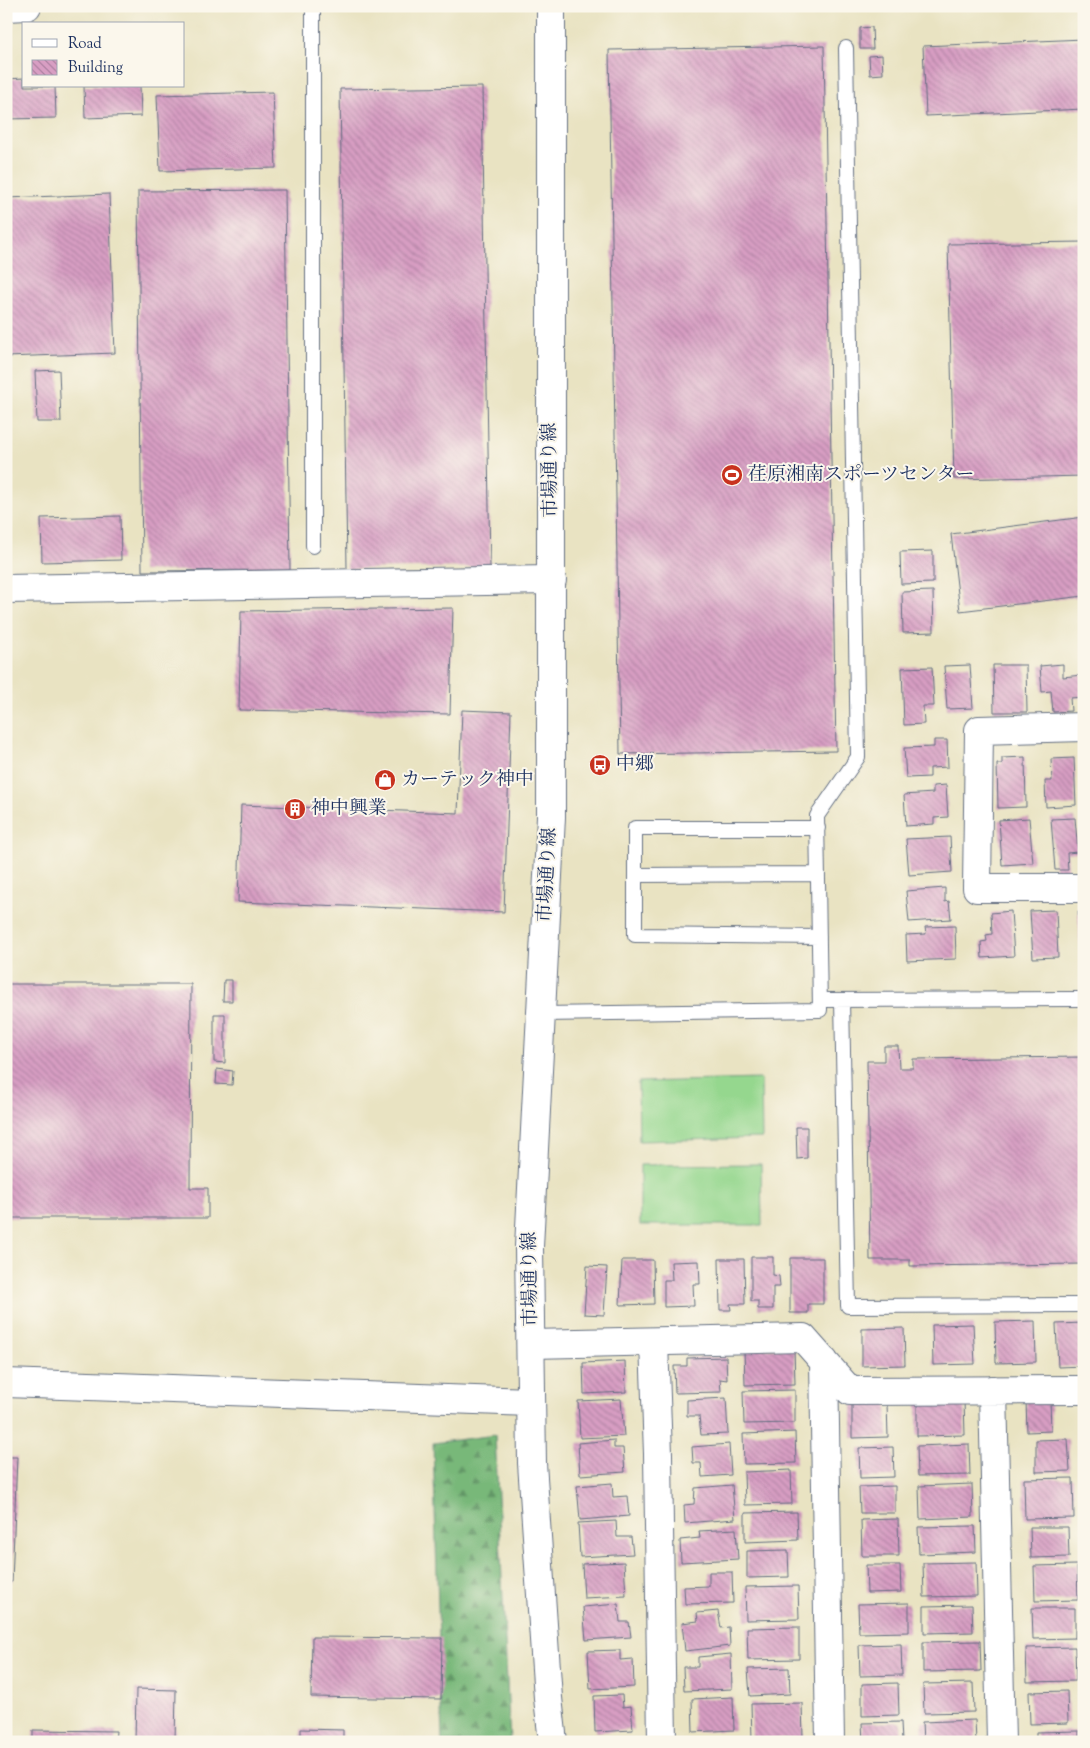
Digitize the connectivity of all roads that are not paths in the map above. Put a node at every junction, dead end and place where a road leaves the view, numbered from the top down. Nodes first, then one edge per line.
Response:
1 (27, 6) edge
2 (313, 6) edge
3 (551, 6) edge
4 (6, 8) edge
5 (846, 48) dead end
6 (313, 546) dead end
7 (552, 580) junction
8 (6, 589) edge
9 (1084, 727) edge
10 (818, 828) junction
11 (818, 874) junction
12 (635, 875) junction
13 (1084, 888) edge
14 (819, 937) junction
15 (1084, 999) edge
16 (820, 1000) junction
17 (842, 1000) junction
18 (542, 1014) junction
19 (1084, 1305) edge
20 (654, 1342) junction
21 (532, 1344) junction
22 (824, 1361) junction
23 (6, 1383) edge
24 (992, 1390) junction
25 (1084, 1390) edge
26 (531, 1402) junction
27 (554, 1742) edge
28 (662, 1742) edge
29 (830, 1742) edge
30 (1002, 1742) edge

1 - 4 street
2 - 6 lane
3 - 7 street, 市場通り線
5 - 10 lane
7 - 8 street
7 - 18 street, 市場通り線
9 - 13 street
10 - 11 lane
10 - 12 lane
11 - 12 lane
11 - 14 lane
12 - 14 lane
14 - 16 lane
15 - 17 lane
16 - 17 lane
16 - 18 lane
17 - 19 lane
18 - 21 street, 市場通り線
20 - 21 street
20 - 22 street
20 - 28 street
21 - 26 street, 市場通り線
22 - 24 street
22 - 29 street
23 - 26 street
24 - 25 street
24 - 30 street
26 - 27 street, 市場通り線

